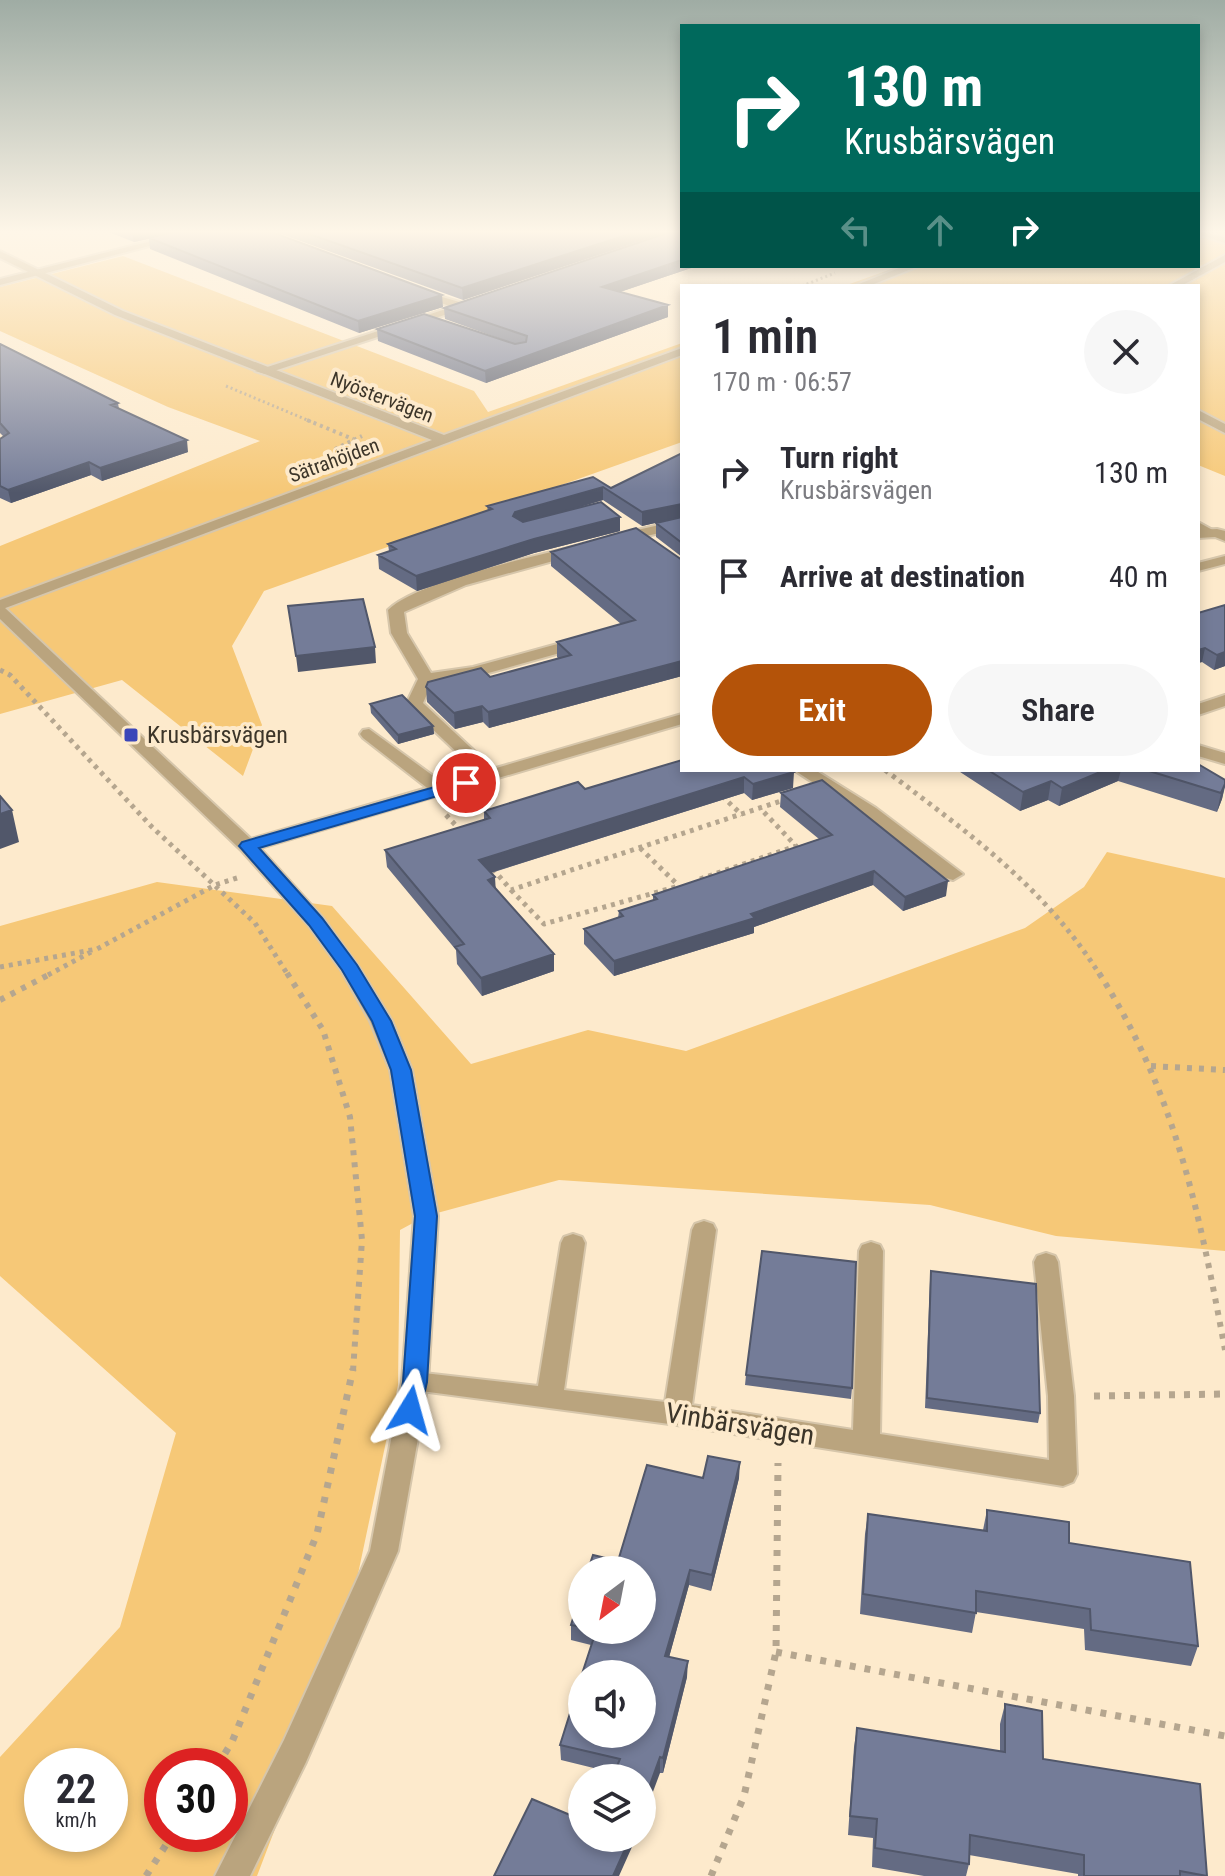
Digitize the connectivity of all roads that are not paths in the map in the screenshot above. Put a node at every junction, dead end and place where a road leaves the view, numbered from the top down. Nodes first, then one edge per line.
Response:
1 (133, 319) edge
2 (425, 319) joint
3 (452, 328) edge
4 (680, 352) edge
5 (261, 371) junction
6 (1200, 415) edge
7 (1225, 429) edge
8 (444, 440) junction
9 (680, 524) edge
10 (633, 528) junction
11 (661, 550) edge
12 (1225, 560) edge
13 (1200, 566) edge
14 (0, 608) edge
15 (561, 648) edge
16 (426, 679) junction
17 (1225, 700) edge
18 (1200, 709) edge
19 (680, 720) edge
20 (369, 734) dead end
21 (1200, 751) edge
22 (1225, 759) edge
23 (806, 772) edge
24 (491, 775) junction
25 (441, 790) junction
26 (248, 846) junction
27 (953, 874) dead end
28 (704, 1230) dead end
29 (573, 1243) dead end
30 (871, 1251) dead end
31 (1046, 1262) dead end
32 (415, 1382) junction
33 (550, 1398) junction
34 (677, 1414) junction
35 (866, 1443) junction
36 (232, 1876) edge

1 - 5 street, Nyöstervägen
2 - 3 street
2 - 5 street
4 - 8 street, Sätrahöjden
5 - 8 street, Nyöstervägen
6 - 7 street
8 - 14 street, Sätrahöjden
9 - 10 street
10 - 11 street
10 - 16 street
12 - 13 street
14 - 26 street
15 - 16 street
16 - 24 street
17 - 18 street
19 - 24 street
20 - 25 street
21 - 22 street
23 - 27 street
24 - 25 street
25 - 26 street
26 - 32 street
28 - 34 street
29 - 33 street
30 - 35 street
31 - 35 street, Vinbärsvägen
32 - 33 street, Vinbärsvägen
32 - 36 street
33 - 34 street, Vinbärsvägen
34 - 35 street, Vinbärsvägen

